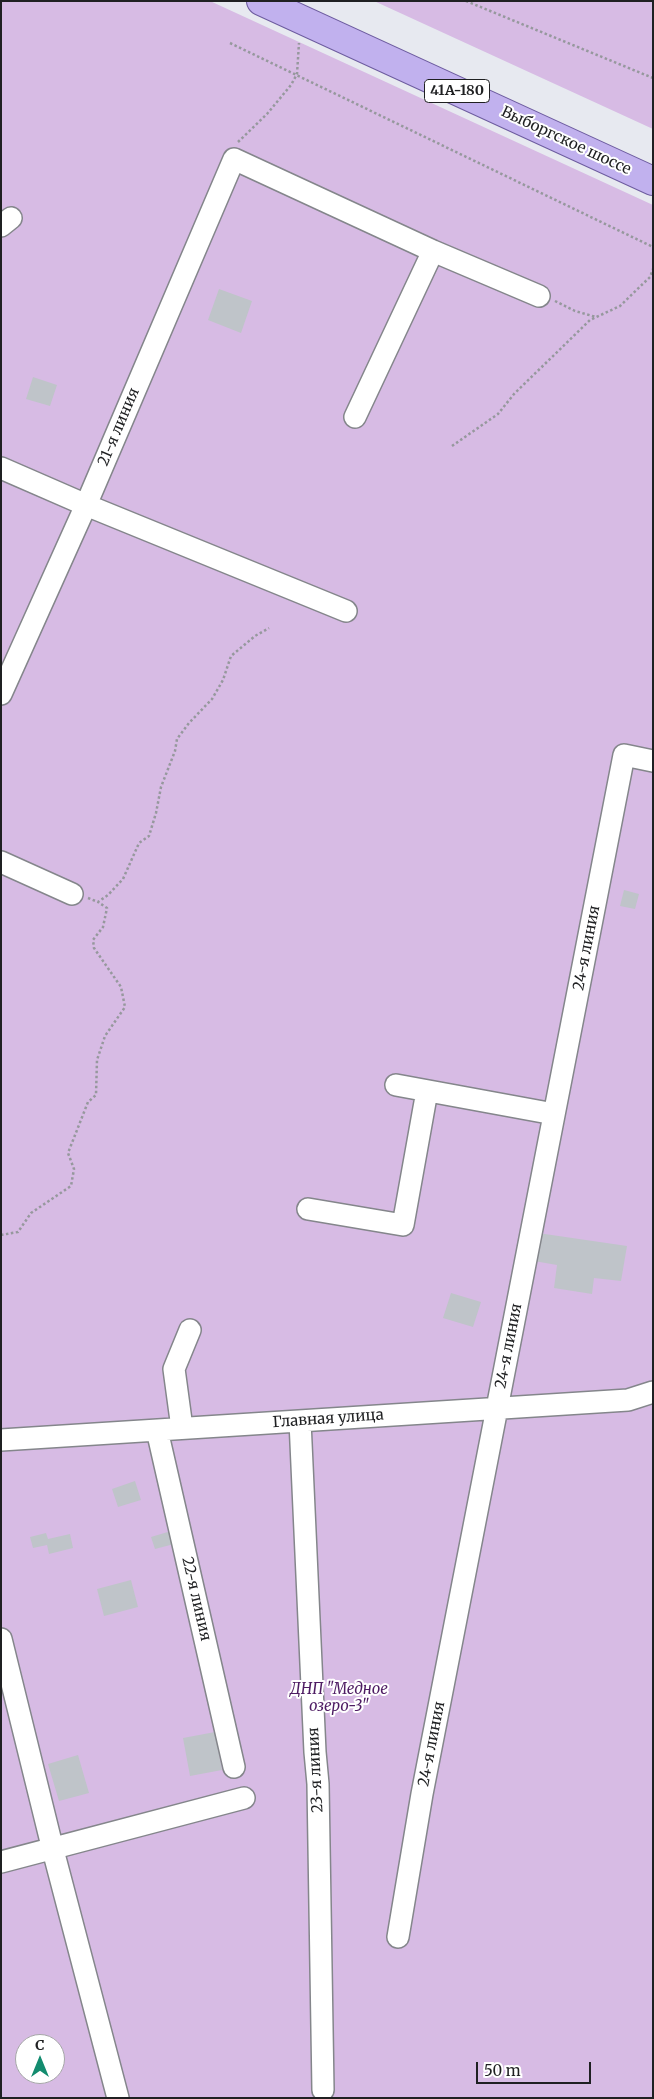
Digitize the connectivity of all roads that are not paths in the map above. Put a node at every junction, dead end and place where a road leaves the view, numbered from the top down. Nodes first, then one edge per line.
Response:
1 (261, 1) edge
2 (653, 181) edge
3 (433, 251) junction
4 (539, 296) road end
5 (355, 417) dead end
6 (1, 468) edge
7 (86, 505) junction
8 (346, 612) dead end
9 (1, 694) edge
10 (653, 761) edge
11 (1, 862) edge
12 (72, 894) road end
13 (396, 1085) dead end
14 (427, 1091) junction
15 (554, 1114) junction
16 (308, 1209) dead end
17 (190, 1330) dead end
18 (653, 1392) edge
19 (496, 1409) junction
20 (300, 1421) junction
21 (182, 1428) junction
22 (157, 1430) junction
23 (1, 1440) edge
24 (1, 1639) edge
25 (234, 1767) dead end
26 (244, 1798) dead end
27 (53, 1850) junction
28 (1, 1862) edge
29 (398, 1937) dead end
30 (323, 2090) dead end
31 (118, 2098) edge

1 - 2 main road, Выборгское шоссе / 41А-180
3 - 4 street
3 - 5 street
3 - 7 street, 21-я линия
6 - 7 street
7 - 8 street
7 - 9 street, 21-я линия
10 - 15 street, 24-я линия
11 - 12 street
13 - 14 street
14 - 15 street
14 - 16 street
15 - 19 street, 24-я линия
17 - 21 street
18 - 19 street, Главная улица
19 - 20 street, Главная улица
19 - 29 street, 24-я линия
20 - 21 street, Главная улица
20 - 30 street, 23-я линия
21 - 22 street, Главная улица
22 - 23 street, Главная улица
22 - 25 street, 22-я линия
24 - 27 street
26 - 27 street
27 - 28 street
27 - 31 street

